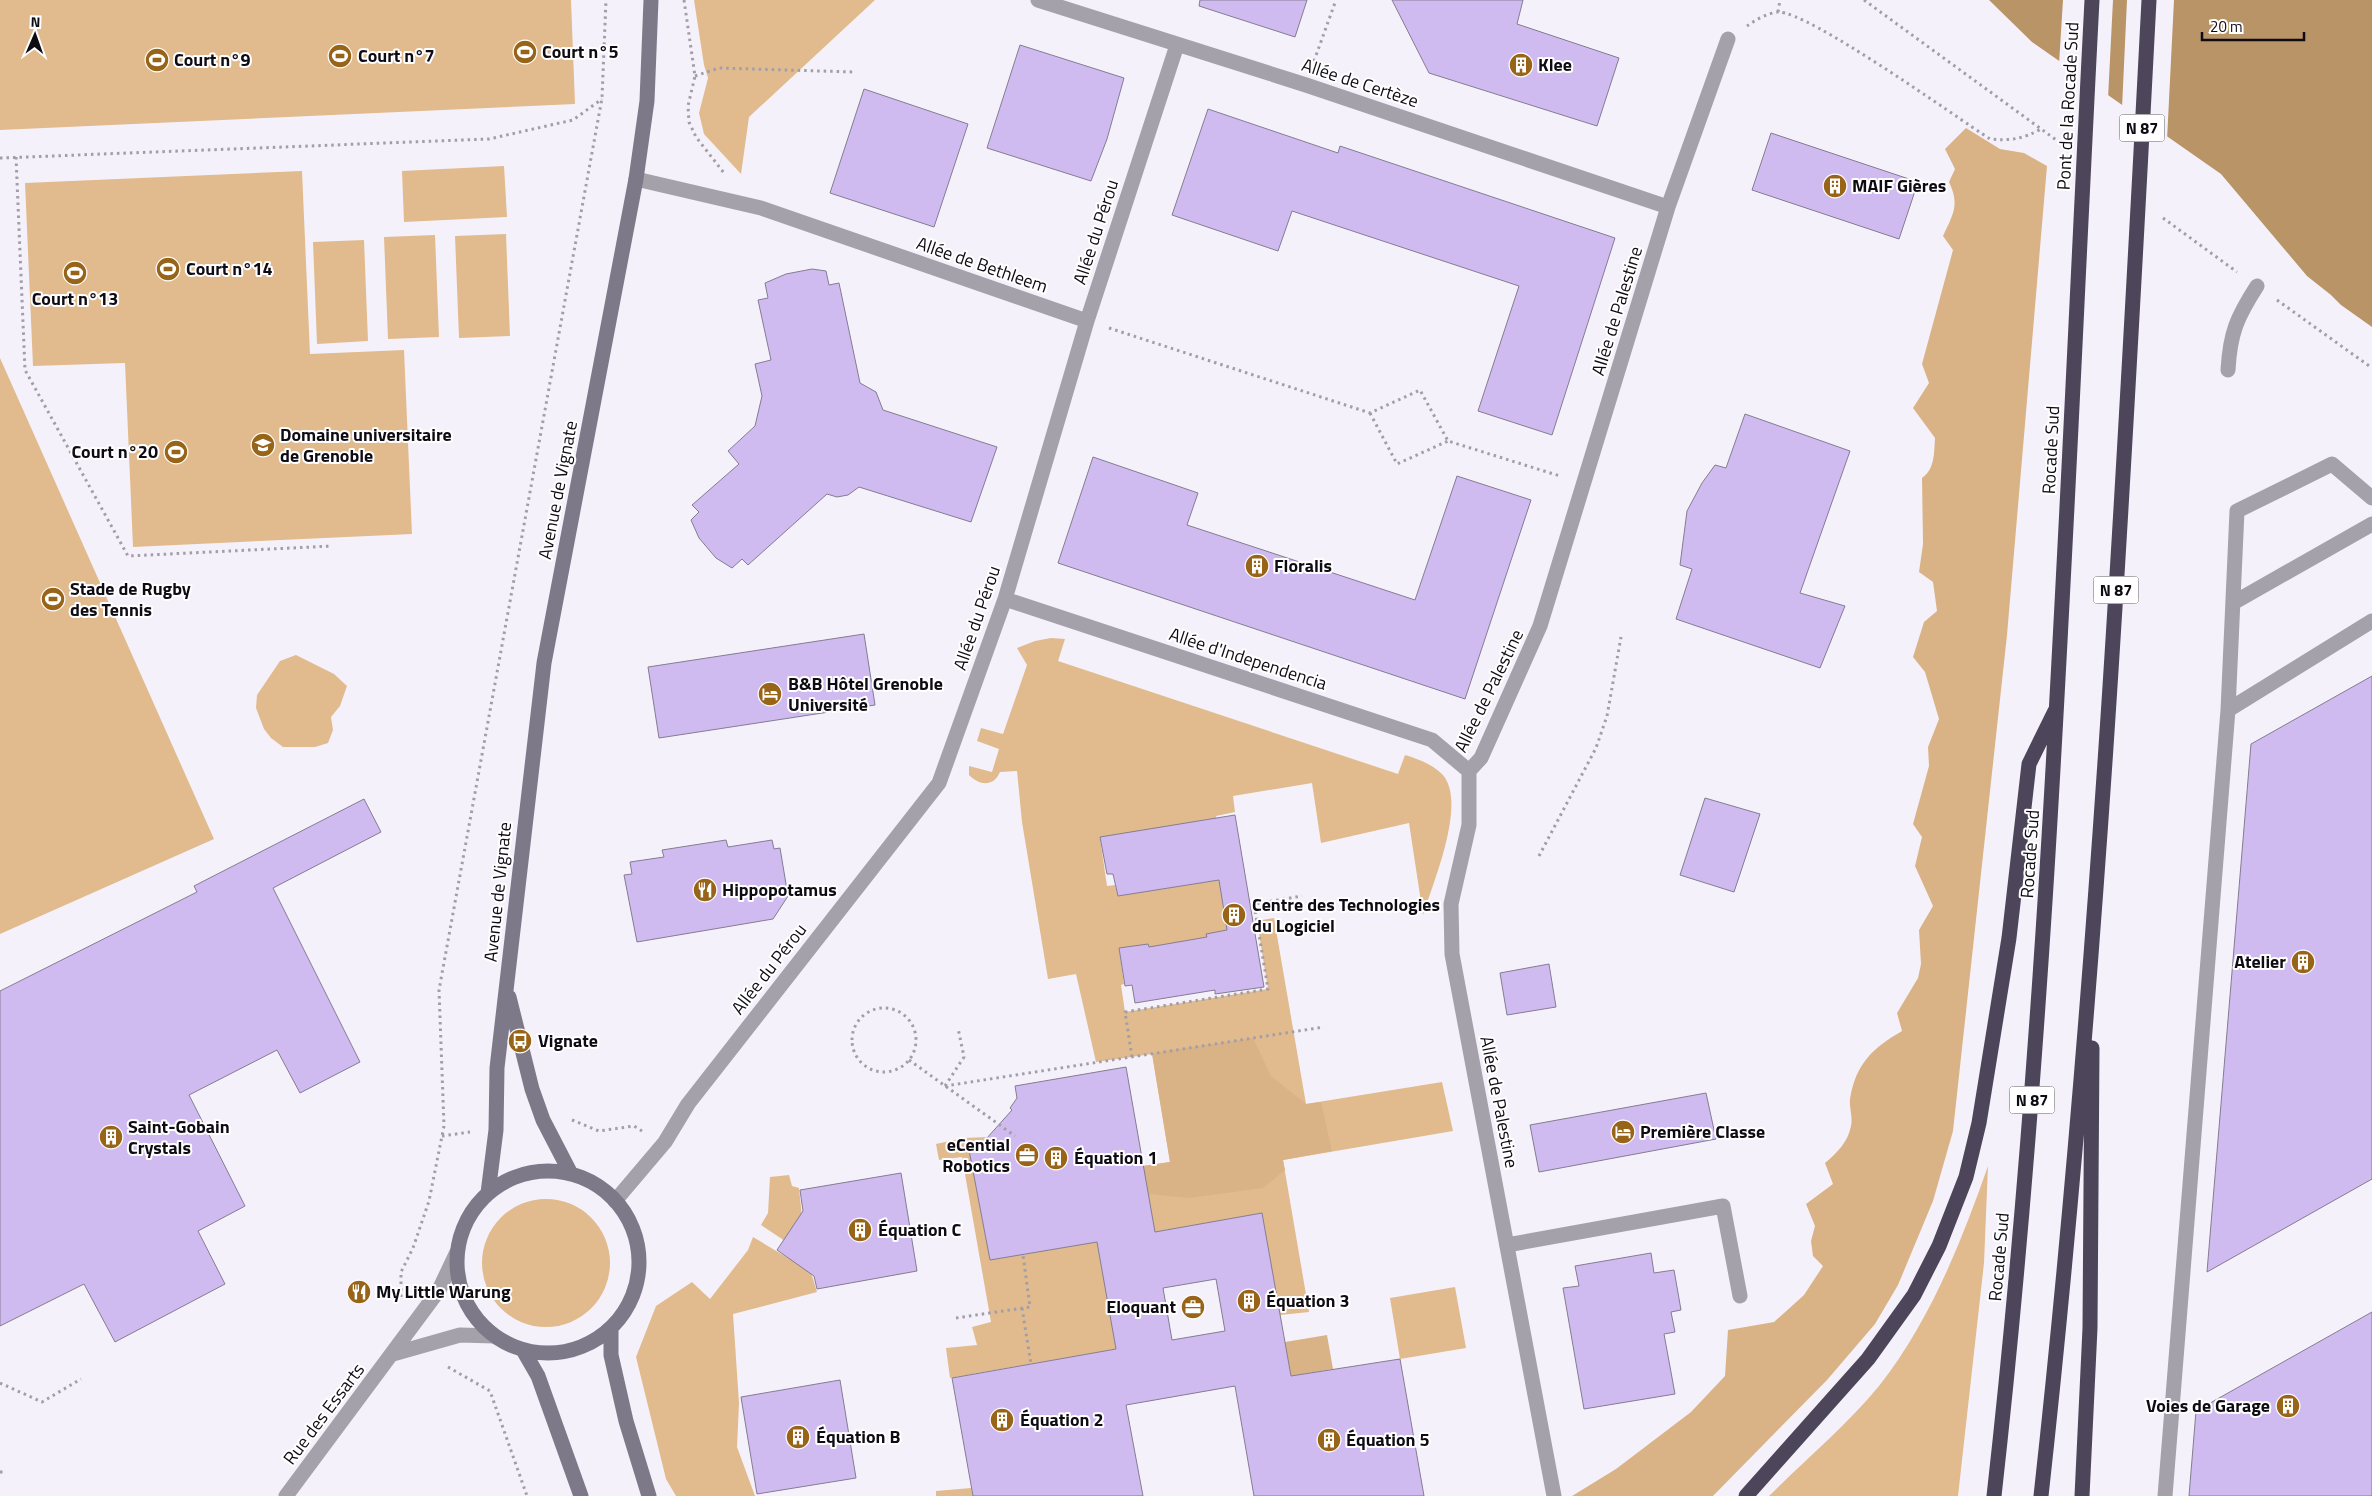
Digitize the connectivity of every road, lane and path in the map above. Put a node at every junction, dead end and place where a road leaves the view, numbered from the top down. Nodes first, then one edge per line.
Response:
1 (606, 0) edge
2 (651, 0) edge
3 (684, 0) edge
4 (1038, 0) edge
5 (1336, 0) edge
6 (1780, 0) edge
7 (2092, 0) edge
8 (2149, 0) edge
9 (1778, 12) junction
10 (1728, 39) joint
11 (1177, 45) junction
12 (854, 72) dead end
13 (695, 76) junction
14 (1306, 85) junction
15 (602, 98) junction
16 (2040, 129) dead end
17 (0, 158) edge
18 (16, 158) junction
19 (636, 179) junction
20 (720, 197) junction
21 (1668, 207) junction
22 (2081, 213) joint
23 (2257, 286) dead end
24 (1087, 321) junction
25 (2228, 370) dead end
26 (1370, 413) junction
27 (1448, 441) junction
28 (1584, 484) junction
29 (2372, 498) edge
30 (2372, 524) edge
31 (332, 546) dead end
32 (1005, 599) junction
33 (2233, 603) junction
34 (2372, 621) edge
35 (1621, 637) dead end
36 (2058, 704) junction
37 (2228, 710) junction
38 (1469, 771) junction
39 (1539, 856) dead end
40 (1302, 896) dead end
41 (2094, 923) junction
42 (507, 989) junction
43 (1324, 1027) dead end
44 (958, 1028) dead end
45 (1132, 1057) junction
46 (909, 1060) junction
47 (945, 1086) junction
48 (1015, 1136) dead end
49 (571, 1174) junction
50 (488, 1194) junction
51 (615, 1201) junction
52 (1507, 1245) junction
53 (457, 1252) junction
54 (1022, 1255) dead end
55 (1740, 1296) dead end
56 (401, 1300) dead end
57 (1022, 1308) junction
58 (956, 1318) dead end
59 (611, 1328) junction
60 (494, 1336) junction
61 (524, 1350) junction
62 (393, 1354) junction
63 (1031, 1364) dead end
64 (448, 1367) dead end
65 (81, 1380) dead end
66 (0, 1383) edge
67 (0, 1472) edge
68 (6, 1472) dead end
69 (286, 1496) edge
70 (527, 1496) edge
71 (581, 1496) edge
72 (649, 1496) edge
73 (1554, 1496) edge
74 (1746, 1496) edge
75 (1994, 1496) edge
76 (2041, 1496) edge
77 (2082, 1496) edge
78 (2165, 1496) edge

1 - 15 path
2 - 19 street, Avenue de Vignate
3 - 13 path
4 - 11 street, Allée de Certèze
5 - 14 path
6 - 9 path
7 - 22 highway, Pont de la Rocade Sud / N 87
8 - 41 highway, N 87
9 - 10 path
9 - 16 path
10 - 21 street, Allée de Palestine
11 - 14 street, Allée de Certèze
11 - 24 street, Allée du Pérou
12 - 13 path
13 - 20 path
14 - 21 street, Allée de Certèze
15 - 18 path
15 - 56 path
17 - 18 path
18 - 31 path
19 - 20 street, Allée de Bethleem
19 - 42 street, Avenue de Vignate
20 - 24 street, Allée de Bethleem
21 - 28 street, Allée de Palestine
22 - 36 highway, Rocade Sud / N 87
23 - 25 street
24 - 26 path
24 - 32 street, Allée du Pérou
26 - 27 path
26 - 27 path
27 - 28 path
28 - 38 street, Allée de Palestine
29 - 33 street
30 - 33 street
32 - 38 street, Allée d'Independencia
32 - 51 street, Allée du Pérou
33 - 37 street
34 - 37 street
35 - 39 path
36 - 74 highway
36 - 75 highway, Rocade Sud / N 87
37 - 78 street
38 - 52 street, Allée de Palestine
40 - 45 path
41 - 76 highway, N 87
41 - 77 highway
42 - 49 street, Avenue de Vignate
42 - 50 street, Avenue de Vignate
43 - 45 path
44 - 47 path
45 - 47 path
46 - 46 path
46 - 47 path
47 - 48 path
49 - 50 street
49 - 51 street
50 - 53 street
51 - 59 street
52 - 55 street
52 - 73 street, Allée de Palestine
53 - 60 street
53 - 62 street, Rue des Essarts
54 - 57 path
57 - 58 path
57 - 63 path
59 - 61 street
59 - 72 street
60 - 61 street
60 - 62 street
61 - 71 street
62 - 69 street, Rue des Essarts
64 - 70 path
65 - 66 path
67 - 68 path

